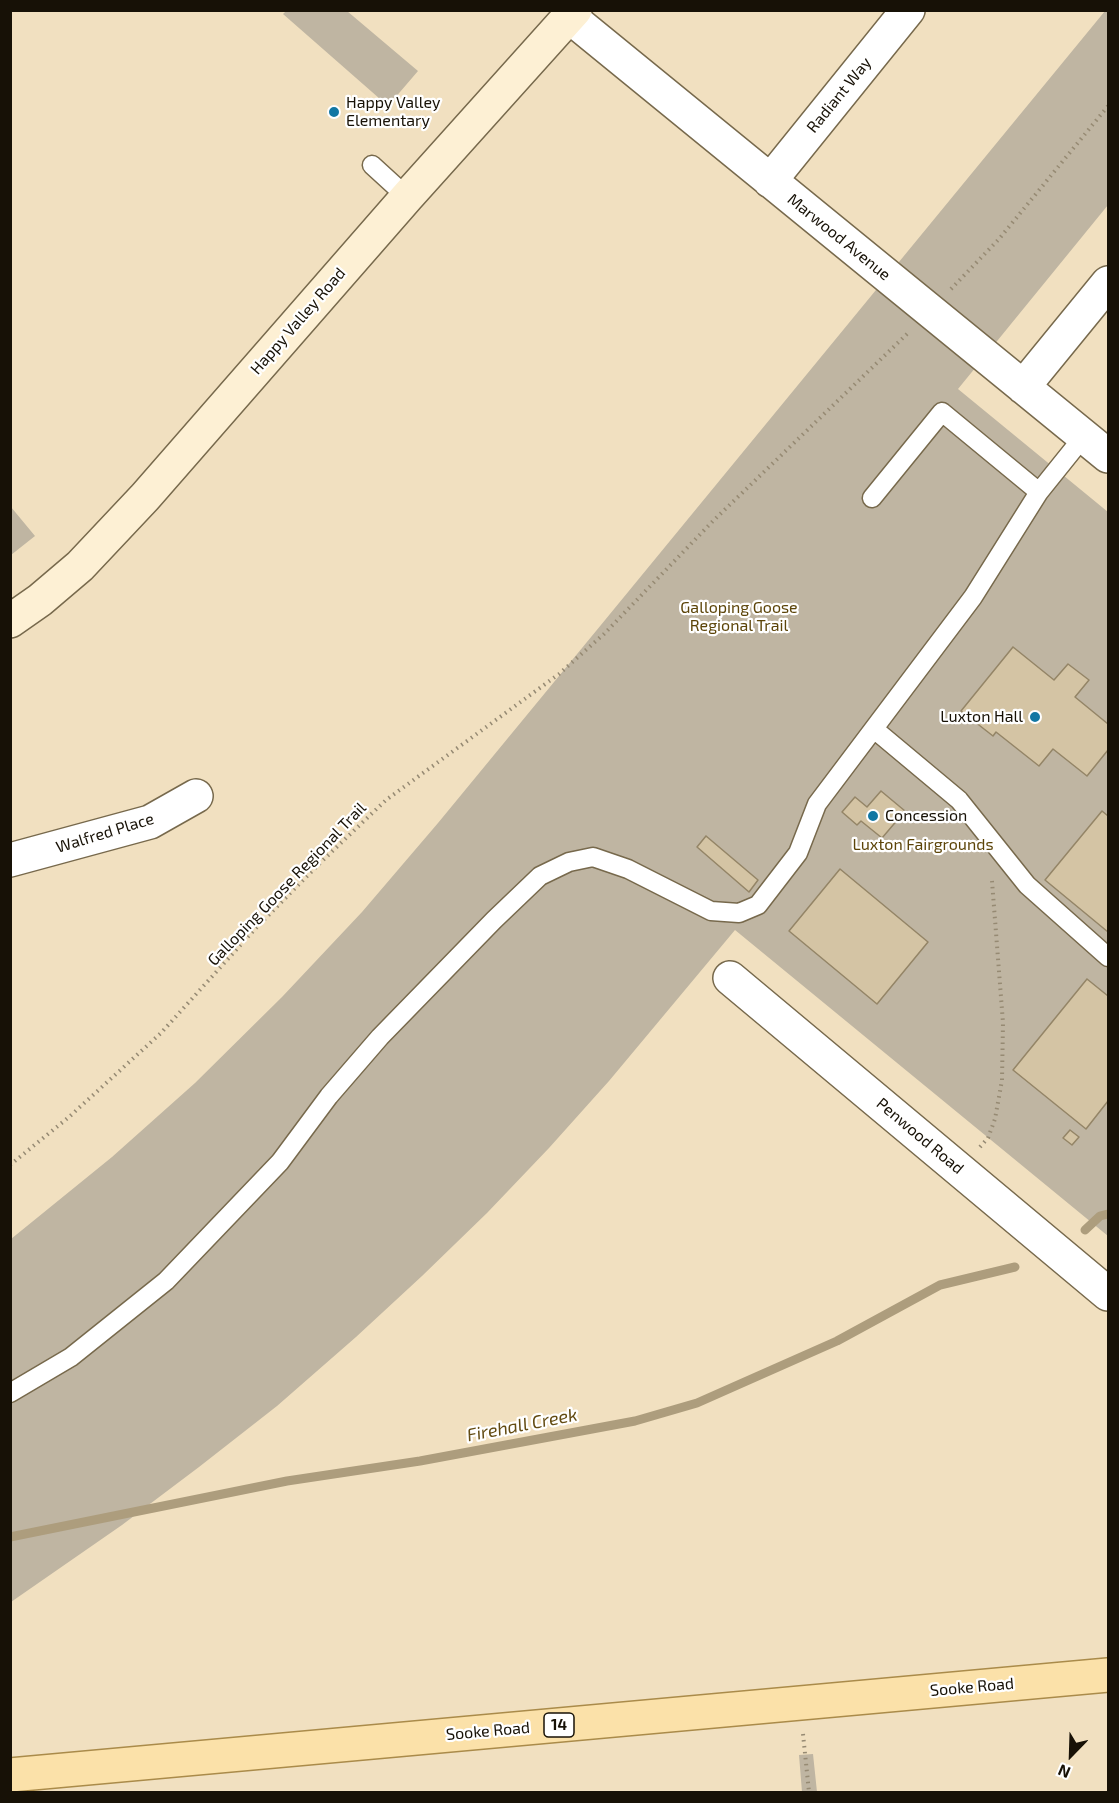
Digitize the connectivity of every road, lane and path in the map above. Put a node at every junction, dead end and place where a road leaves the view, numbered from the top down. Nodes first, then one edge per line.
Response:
1 (908, 10) edge
2 (572, 14) edge
3 (1108, 106) edge
4 (372, 165) dead end
5 (770, 181) junction
6 (408, 197) junction
7 (1108, 283) edge
8 (930, 311) junction
9 (1023, 387) junction
10 (1096, 446) edge
11 (1039, 492) junction
12 (872, 498) dead end
13 (10, 621) edge
14 (874, 729) junction
15 (196, 796) dead end
16 (987, 835) junction
17 (10, 860) edge
18 (1108, 957) edge
19 (730, 978) dead end
20 (10, 1165) edge
21 (960, 1170) junction
22 (1108, 1294) edge
23 (10, 1393) edge
24 (1108, 1675) edge
25 (799, 1703) junction
26 (10, 1775) edge
27 (809, 1792) edge

1 - 5 street, Radiant Way
2 - 5 street, Marwood Avenue
2 - 6 main road, Happy Valley Road
3 - 8 path, Galloping Goose Regional Trail
4 - 6 lane
5 - 8 street, Marwood Avenue
6 - 13 main road, Happy Valley Road
7 - 9 street
8 - 9 street, Marwood Avenue
8 - 20 path, Galloping Goose Regional Trail
9 - 10 street, Marwood Avenue
10 - 11 lane
11 - 12 lane
11 - 14 lane
14 - 16 lane
14 - 23 lane
15 - 17 street, Walfred Place
16 - 18 lane
16 - 21 path
19 - 21 street, Penwood Road
21 - 22 street, Penwood Road
24 - 25 main road, Sooke Road / 14
25 - 26 main road, Sooke Road / 14
25 - 27 path

